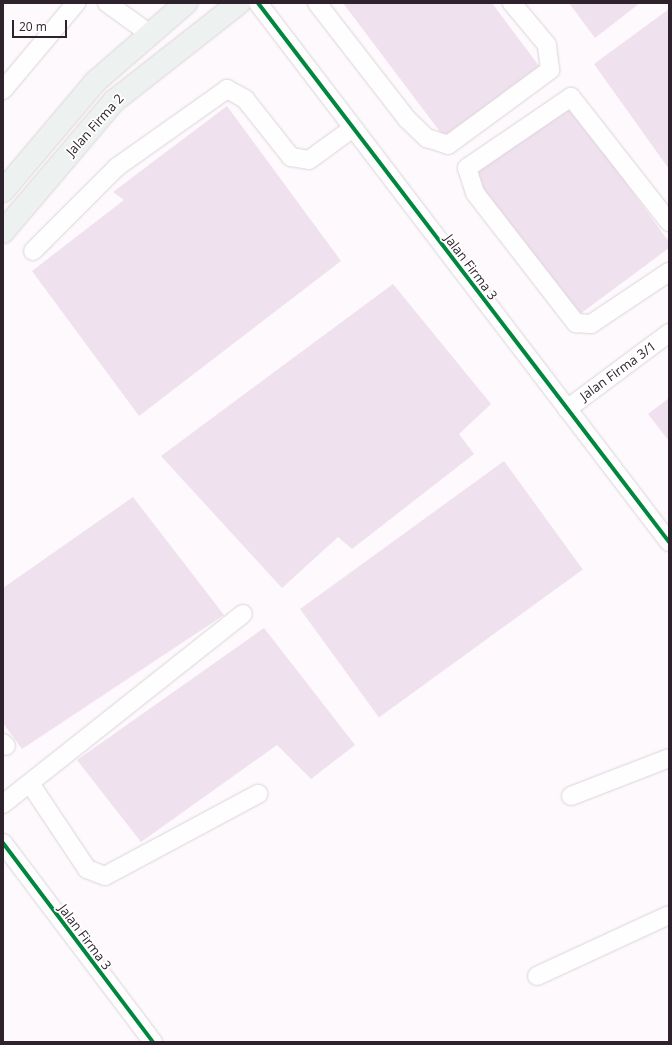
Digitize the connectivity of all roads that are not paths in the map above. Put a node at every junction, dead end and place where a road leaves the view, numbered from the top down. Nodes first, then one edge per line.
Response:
1 (76, 3) edge
2 (107, 3) edge
3 (186, 3) edge
4 (239, 3) edge
5 (258, 3) edge
6 (317, 3) edge
7 (512, 3) edge
8 (150, 34) junction
9 (3, 90) edge
10 (353, 128) junction
11 (3, 191) edge
12 (669, 222) edge
13 (3, 232) edge
14 (33, 252) dead end
15 (669, 272) edge
16 (669, 334) edge
17 (567, 409) junction
18 (669, 542) edge
19 (243, 614) dead end
20 (669, 758) edge
21 (32, 785) junction
22 (258, 794) dead end
23 (571, 796) dead end
24 (3, 804) edge
25 (5, 850) edge
26 (669, 915) edge
27 (537, 976) dead end
28 (152, 1042) edge

1 - 9 street
2 - 8 street
3 - 8 main road, Jalan Firma 2
4 - 13 main road, Jalan Firma 2
5 - 10 street, Jalan Firma 3
6 - 7 street
8 - 11 main road, Jalan Firma 2
10 - 14 street
10 - 17 street, Jalan Firma 3
12 - 15 street
16 - 17 street, Jalan Firma 3/1
17 - 18 street, Jalan Firma 3
19 - 21 street
20 - 23 street
21 - 22 street
21 - 24 street
25 - 28 street, Jalan Firma 3
26 - 27 street

